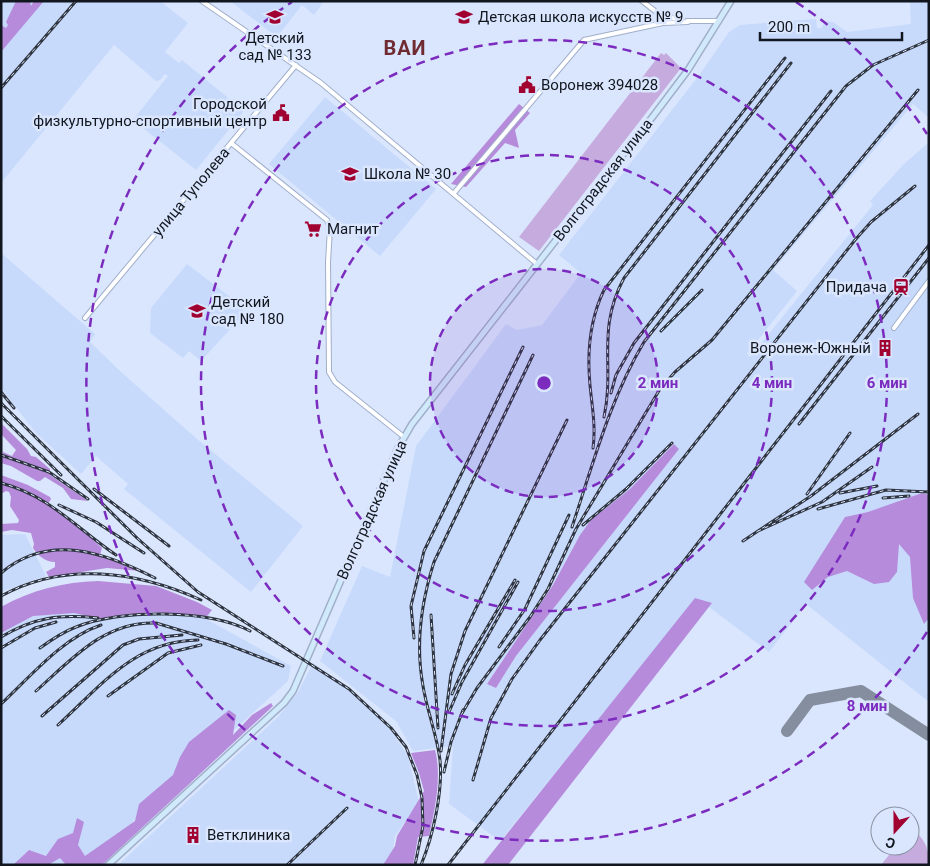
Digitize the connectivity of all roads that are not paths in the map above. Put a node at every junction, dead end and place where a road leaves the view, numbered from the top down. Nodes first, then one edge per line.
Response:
1 (202, 1) edge
2 (642, 1) edge
3 (731, 1) edge
4 (688, 22) junction
5 (719, 22) junction
6 (296, 65) junction
7 (231, 143) junction
8 (454, 193) junction
9 (537, 264) junction
10 (929, 281) edge
11 (86, 318) dead end
12 (894, 328) dead end
13 (404, 437) junction
14 (108, 865) edge

1 - 6 street
2 - 4 street
3 - 5 main road, Волгоградская улица
4 - 5 street
4 - 8 street
5 - 9 main road, Волгоградская улица
6 - 7 street, улица Туполева
6 - 8 street
7 - 11 street, улица Туполева
7 - 13 street
8 - 9 street
9 - 13 main road, Волгоградская улица
10 - 12 street
13 - 14 main road, Волгоградская улица

